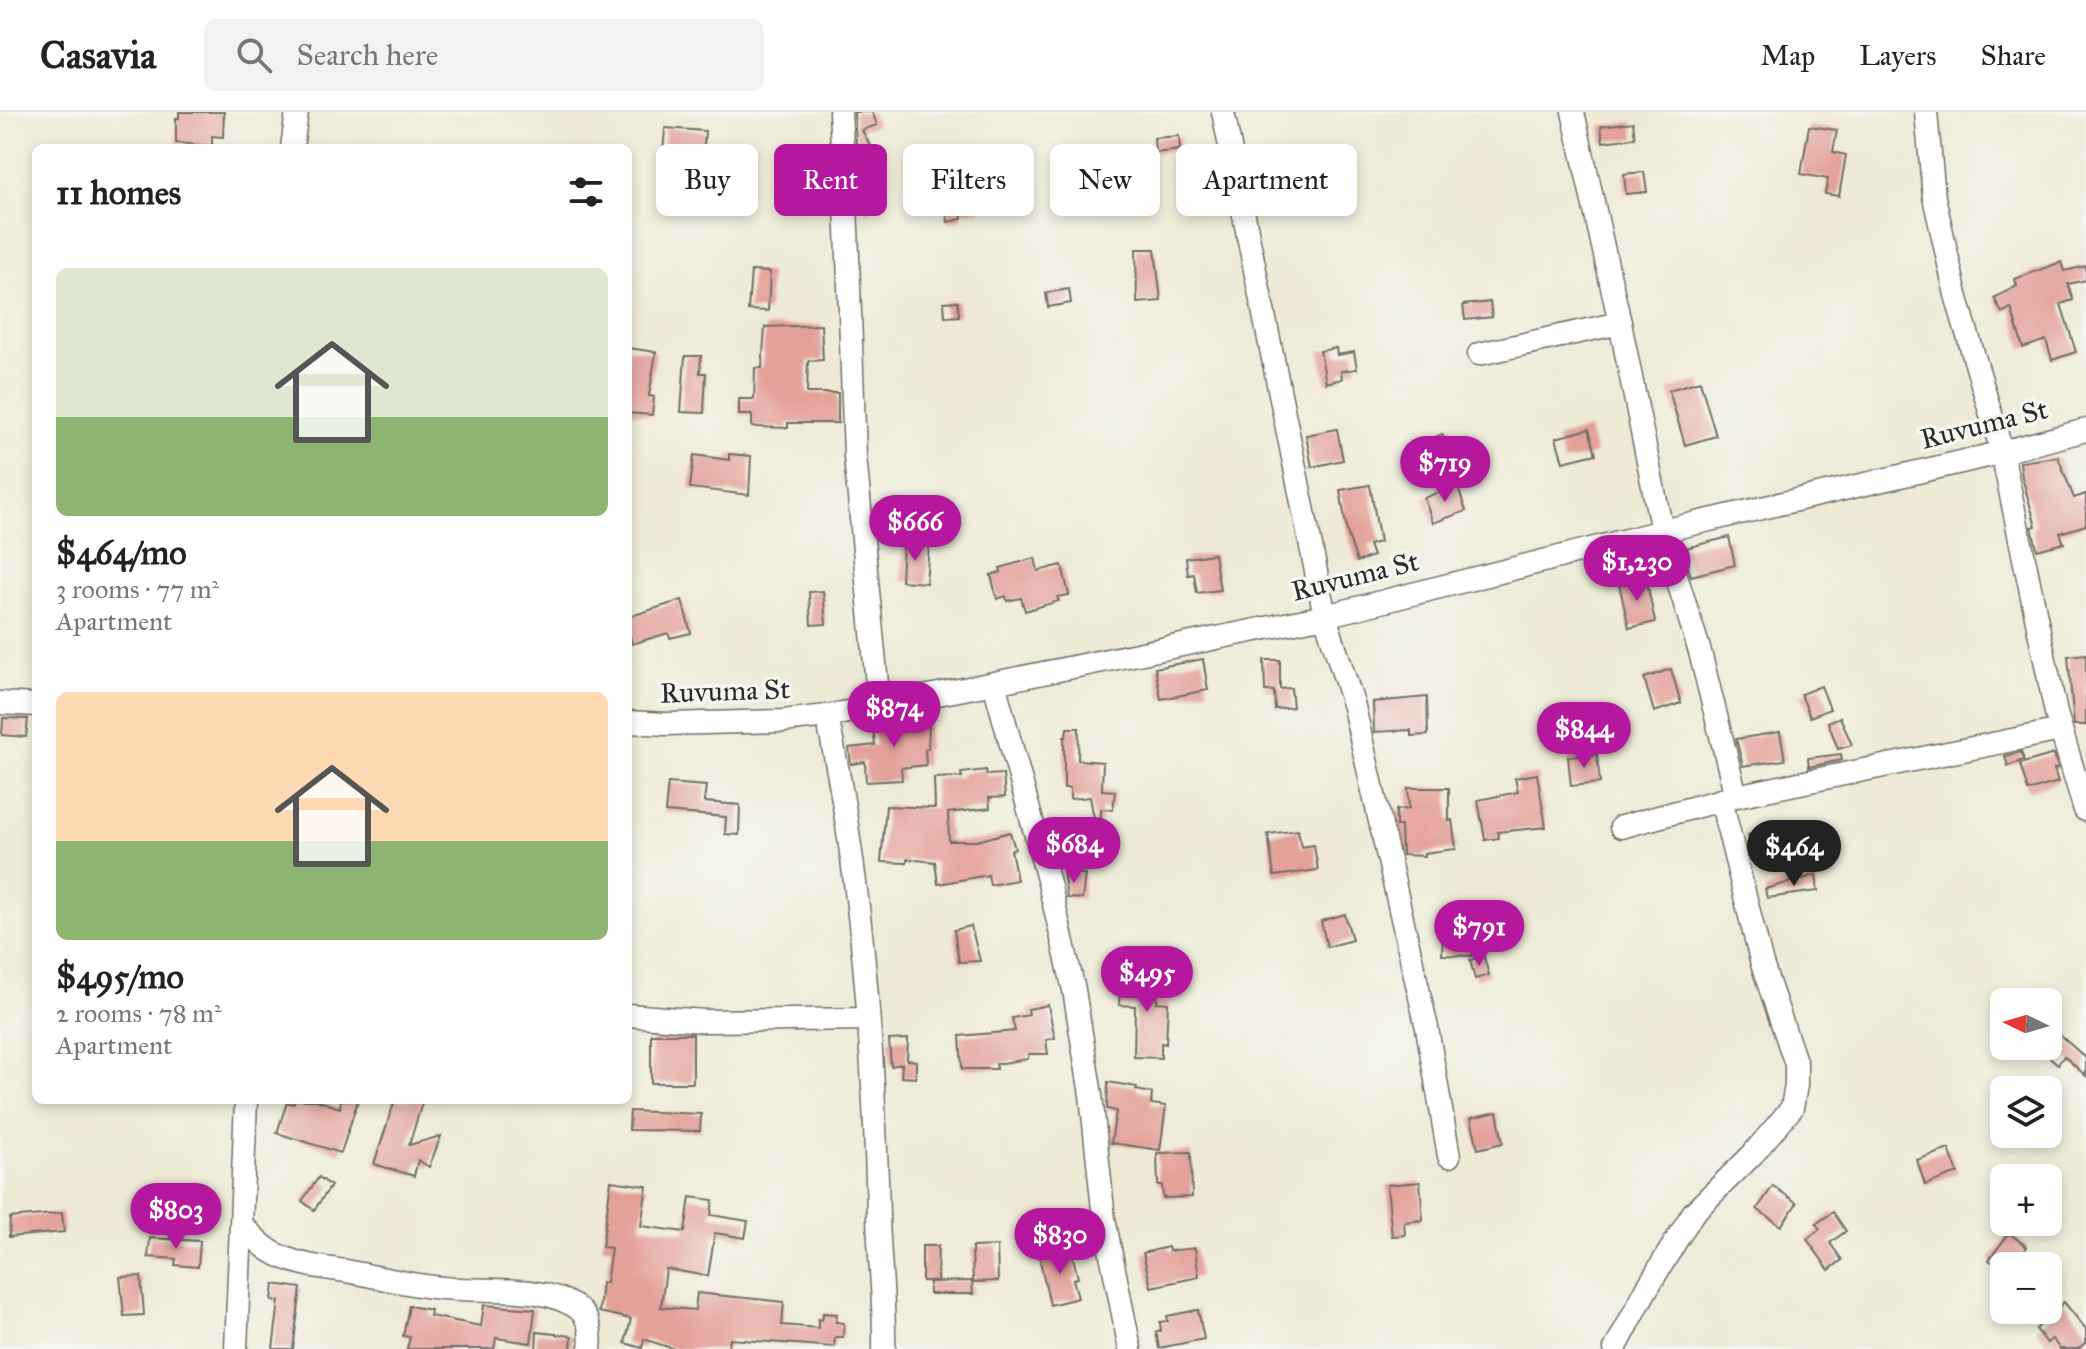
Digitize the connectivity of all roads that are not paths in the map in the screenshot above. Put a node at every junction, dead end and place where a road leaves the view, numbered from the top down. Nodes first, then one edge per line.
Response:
1 (297, 112) edge
2 (840, 112) edge
3 (1223, 112) edge
4 (1573, 112) edge
5 (1926, 112) edge
6 (293, 144) edge
7 (1620, 323) junction
8 (1479, 354) dead end
9 (2086, 430) edge
10 (2002, 452) junction
11 (1662, 531) junction
12 (1325, 616) junction
13 (994, 683) junction
14 (0, 703) edge
15 (32, 705) edge
16 (879, 705) junction
17 (827, 716) junction
18 (632, 722) edge
19 (2061, 730) junction
20 (1728, 798) junction
21 (2085, 810) edge
22 (1621, 827) dead end
23 (632, 1015) edge
24 (868, 1019) junction
25 (246, 1104) edge
26 (1449, 1156) dead end
27 (242, 1225) junction
28 (236, 1349) edge
29 (590, 1349) edge
30 (884, 1349) edge
31 (1130, 1349) edge
32 (1615, 1349) edge

1 - 6 street
2 - 16 street
3 - 12 street
4 - 7 street
5 - 10 street
7 - 8 street
7 - 11 street
9 - 10 street, Ruvuma St
10 - 11 street, Ruvuma St
10 - 19 street
11 - 12 street, Ruvuma St
11 - 20 street
12 - 13 street, Ruvuma St
12 - 26 street
13 - 16 street, Ruvuma St
13 - 31 street
14 - 15 street
16 - 17 street, Ruvuma St
17 - 18 street, Ruvuma St
17 - 24 street
19 - 20 street
19 - 21 street
20 - 22 street
20 - 32 street
23 - 24 street
24 - 30 street
25 - 27 street
27 - 28 street
27 - 29 street

